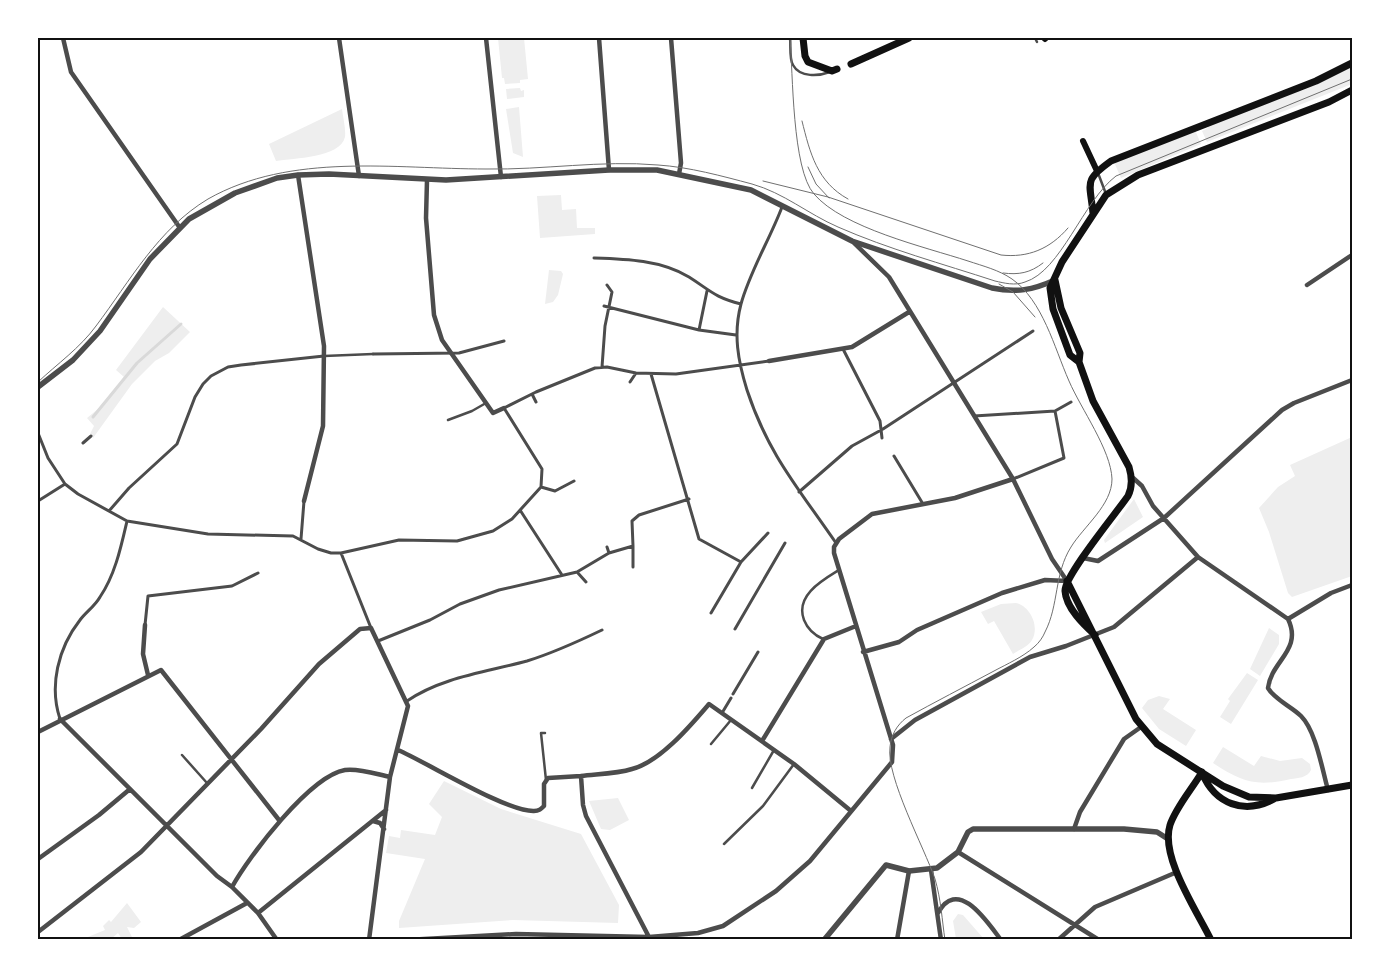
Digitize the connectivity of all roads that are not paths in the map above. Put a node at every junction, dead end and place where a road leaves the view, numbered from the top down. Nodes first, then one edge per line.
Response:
1 (63, 38) edge
2 (339, 38) edge
3 (486, 38) edge
4 (599, 38) edge
5 (671, 38) edge
6 (790, 38) edge
7 (803, 38) edge
8 (909, 38) edge
9 (1035, 38) edge
10 (1037, 42) dead end
11 (1352, 63) edge
12 (851, 64) dead end
13 (835, 70) joint
14 (1352, 90) edge
15 (1084, 142) dead end
16 (609, 170) junction
17 (1097, 171) junction
18 (679, 174) junction
19 (298, 175) junction
20 (359, 176) junction
21 (501, 178) junction
22 (427, 180) junction
23 (1106, 195) junction
24 (783, 204) junction
25 (1093, 213) junction
26 (180, 228) junction
27 (852, 241) junction
28 (1352, 255) edge
29 (594, 258) dead end
30 (1055, 280) junction
31 (607, 285) dead end
32 (1307, 285) dead end
33 (706, 291) junction
34 (741, 304) junction
35 (604, 306) dead end
36 (609, 307) junction
37 (909, 312) junction
38 (699, 330) junction
39 (1033, 331) dead end
40 (736, 336) junction
41 (504, 341) dead end
42 (843, 349) junction
43 (450, 352) junction
44 (373, 354) joint
45 (324, 356) junction
46 (769, 361) joint
47 (739, 365) junction
48 (602, 367) junction
49 (636, 372) junction
50 (651, 374) junction
51 (1352, 380) edge
52 (630, 382) dead end
53 (953, 383) junction
54 (38, 387) edge
55 (532, 394) junction
56 (536, 402) dead end
57 (1071, 402) dead end
58 (486, 403) junction
59 (504, 408) junction
60 (1055, 411) junction
61 (974, 416) junction
62 (448, 420) dead end
63 (882, 430) junction
64 (38, 433) edge
65 (91, 436) dead end
66 (882, 438) dead end
67 (83, 443) dead end
68 (894, 456) dead end
69 (1131, 476) junction
70 (1013, 479) junction
71 (574, 481) dead end
72 (65, 484) junction
73 (541, 487) junction
74 (798, 492) junction
75 (688, 499) junction
76 (38, 500) edge
77 (304, 501) joint
78 (923, 504) junction
79 (520, 510) junction
80 (109, 512) junction
81 (1164, 518) junction
82 (127, 521) junction
83 (768, 533) dead end
84 (301, 540) junction
85 (785, 543) dead end
86 (836, 543) junction
87 (633, 546) junction
88 (607, 547) dead end
89 (341, 553) junction
90 (609, 553) junction
91 (1198, 557) junction
92 (1083, 558) junction
93 (741, 562) junction
94 (633, 567) dead end
95 (839, 570) junction
96 (577, 572) junction
97 (258, 574) dead end
98 (562, 575) junction
99 (1066, 581) junction
100 (586, 582) dead end
101 (1352, 585) edge
102 (710, 613) dead end
103 (1288, 619) junction
104 (145, 625) joint
105 (856, 626) junction
106 (371, 628) junction
107 (735, 629) dead end
108 (602, 630) dead end
109 (1095, 636) junction
110 (824, 639) junction
111 (378, 641) junction
112 (758, 652) dead end
113 (864, 652) junction
114 (148, 675) junction
115 (733, 694) dead end
116 (731, 698) dead end
117 (407, 701) junction
118 (722, 713) junction
119 (60, 719) junction
120 (731, 720) junction
121 (1141, 728) junction
122 (38, 732) edge
123 (545, 733) dead end
124 (891, 739) junction
125 (762, 741) junction
126 (711, 744) dead end
127 (398, 750) junction
128 (774, 750) junction
129 (182, 755) dead end
130 (231, 760) junction
131 (794, 764) junction
132 (1202, 772) junction
133 (581, 776) junction
134 (390, 777) junction
135 (546, 780) junction
136 (208, 784) junction
137 (1352, 785) edge
138 (752, 788) dead end
139 (130, 789) junction
140 (1328, 790) junction
141 (1276, 798) junction
142 (386, 810) junction
143 (851, 812) junction
144 (279, 820) junction
145 (373, 822) junction
146 (166, 825) junction
147 (384, 829) junction
148 (1074, 829) junction
149 (1168, 839) junction
150 (724, 844) dead end
151 (958, 852) junction
152 (38, 859) edge
153 (931, 870) junction
154 (909, 871) junction
155 (1177, 871) junction
156 (232, 887) junction
157 (247, 903) junction
158 (258, 913) junction
159 (938, 913) junction
160 (1076, 925) junction
161 (38, 932) edge
162 (516, 937) edge
163 (650, 938) edge
164 (180, 940) edge
165 (277, 940) edge
166 (369, 940) edge
167 (406, 940) edge
168 (824, 940) edge
169 (897, 940) edge
170 (941, 940) edge
171 (1001, 940) edge
172 (1058, 940) edge
173 (1099, 940) edge
174 (1211, 940) edge

1 - 26 street
2 - 20 street
3 - 21 street
4 - 16 street
5 - 18 street
6 - 13 lane
7 - 13 main road
8 - 12 main road
9 - 10 lane
11 - 17 main road
14 - 23 main road
15 - 17 main road
16 - 18 street
16 - 21 street
17 - 23 lane
17 - 25 main road
18 - 24 street
19 - 20 street
19 - 26 street
19 - 45 street
20 - 22 street
21 - 22 street
22 - 43 street
23 - 25 main road
24 - 27 street
24 - 34 street
25 - 30 main road
26 - 54 street
27 - 30 street
27 - 37 street
28 - 32 street
29 - 33 street
30 - 69 main road
31 - 36 street
33 - 34 street
33 - 38 street
34 - 40 street
35 - 36 street
36 - 38 street
36 - 48 street
37 - 42 street
37 - 53 street
38 - 40 street
39 - 53 street
40 - 47 street
41 - 43 street
42 - 46 street
42 - 63 street
43 - 44 street
43 - 58 street
44 - 45 lane
45 - 77 street
45 - 80 street
46 - 47 street
47 - 50 street
47 - 74 street
48 - 49 street
48 - 55 street
49 - 50 street
49 - 52 street
50 - 75 street
51 - 81 street
53 - 61 street
53 - 63 street
55 - 56 street
55 - 59 street
57 - 60 street
58 - 59 street
58 - 62 lane
59 - 73 street
60 - 61 street
60 - 70 street
61 - 70 street
63 - 66 street
63 - 74 street
64 - 72 street
65 - 67 street
68 - 78 street
69 - 81 street
69 - 92 main road
70 - 78 street
70 - 99 street
71 - 73 street
72 - 76 street
72 - 80 street
73 - 79 street
74 - 86 street
75 - 87 street
75 - 93 street
77 - 84 street
78 - 86 street
79 - 89 street
79 - 98 street
80 - 82 street
81 - 91 street
81 - 92 street
82 - 84 street
82 - 119 street
83 - 93 street
84 - 89 street
85 - 107 street
86 - 95 street
87 - 90 street
87 - 94 street
88 - 90 street
89 - 106 street
90 - 96 street
91 - 103 street
91 - 109 street
92 - 99 main road
93 - 102 street
95 - 105 street
95 - 110 lane
96 - 98 street
96 - 100 street
97 - 104 street
98 - 111 street
99 - 109 main road
99 - 113 street
101 - 103 street
103 - 140 street
104 - 114 street
105 - 110 street
105 - 113 street
106 - 111 street
106 - 130 street
108 - 117 street
109 - 121 main road
109 - 124 street
110 - 125 street
111 - 117 street
112 - 115 street
113 - 124 street
114 - 119 street
114 - 130 street
116 - 118 street
117 - 127 street
118 - 120 street
118 - 133 street
119 - 122 street
119 - 139 street
120 - 125 street
120 - 126 lane
121 - 132 main road
121 - 148 street
123 - 135 lane
124 - 143 street
125 - 128 street
127 - 134 street
127 - 135 street
128 - 131 street
128 - 138 lane
129 - 136 lane
130 - 136 street
130 - 144 street
131 - 143 street
131 - 150 lane
132 - 141 main road
132 - 141 main road
132 - 149 main road
133 - 135 street
133 - 163 street
134 - 142 street
134 - 144 street
136 - 146 street
137 - 140 main road
139 - 146 street
139 - 152 street
140 - 141 main road
142 - 145 street
142 - 147 street
143 - 163 street
144 - 156 street
145 - 147 street
145 - 158 street
146 - 156 street
146 - 161 street
147 - 166 street
148 - 149 street
148 - 151 street
149 - 155 main road
151 - 153 street
151 - 160 street
153 - 154 street
153 - 159 street
154 - 168 street
154 - 169 street
155 - 160 street
155 - 174 main road
156 - 157 street
157 - 158 street
157 - 164 street
158 - 165 street
159 - 170 street
159 - 171 street
160 - 172 street
160 - 173 street
162 - 163 street
162 - 167 street

